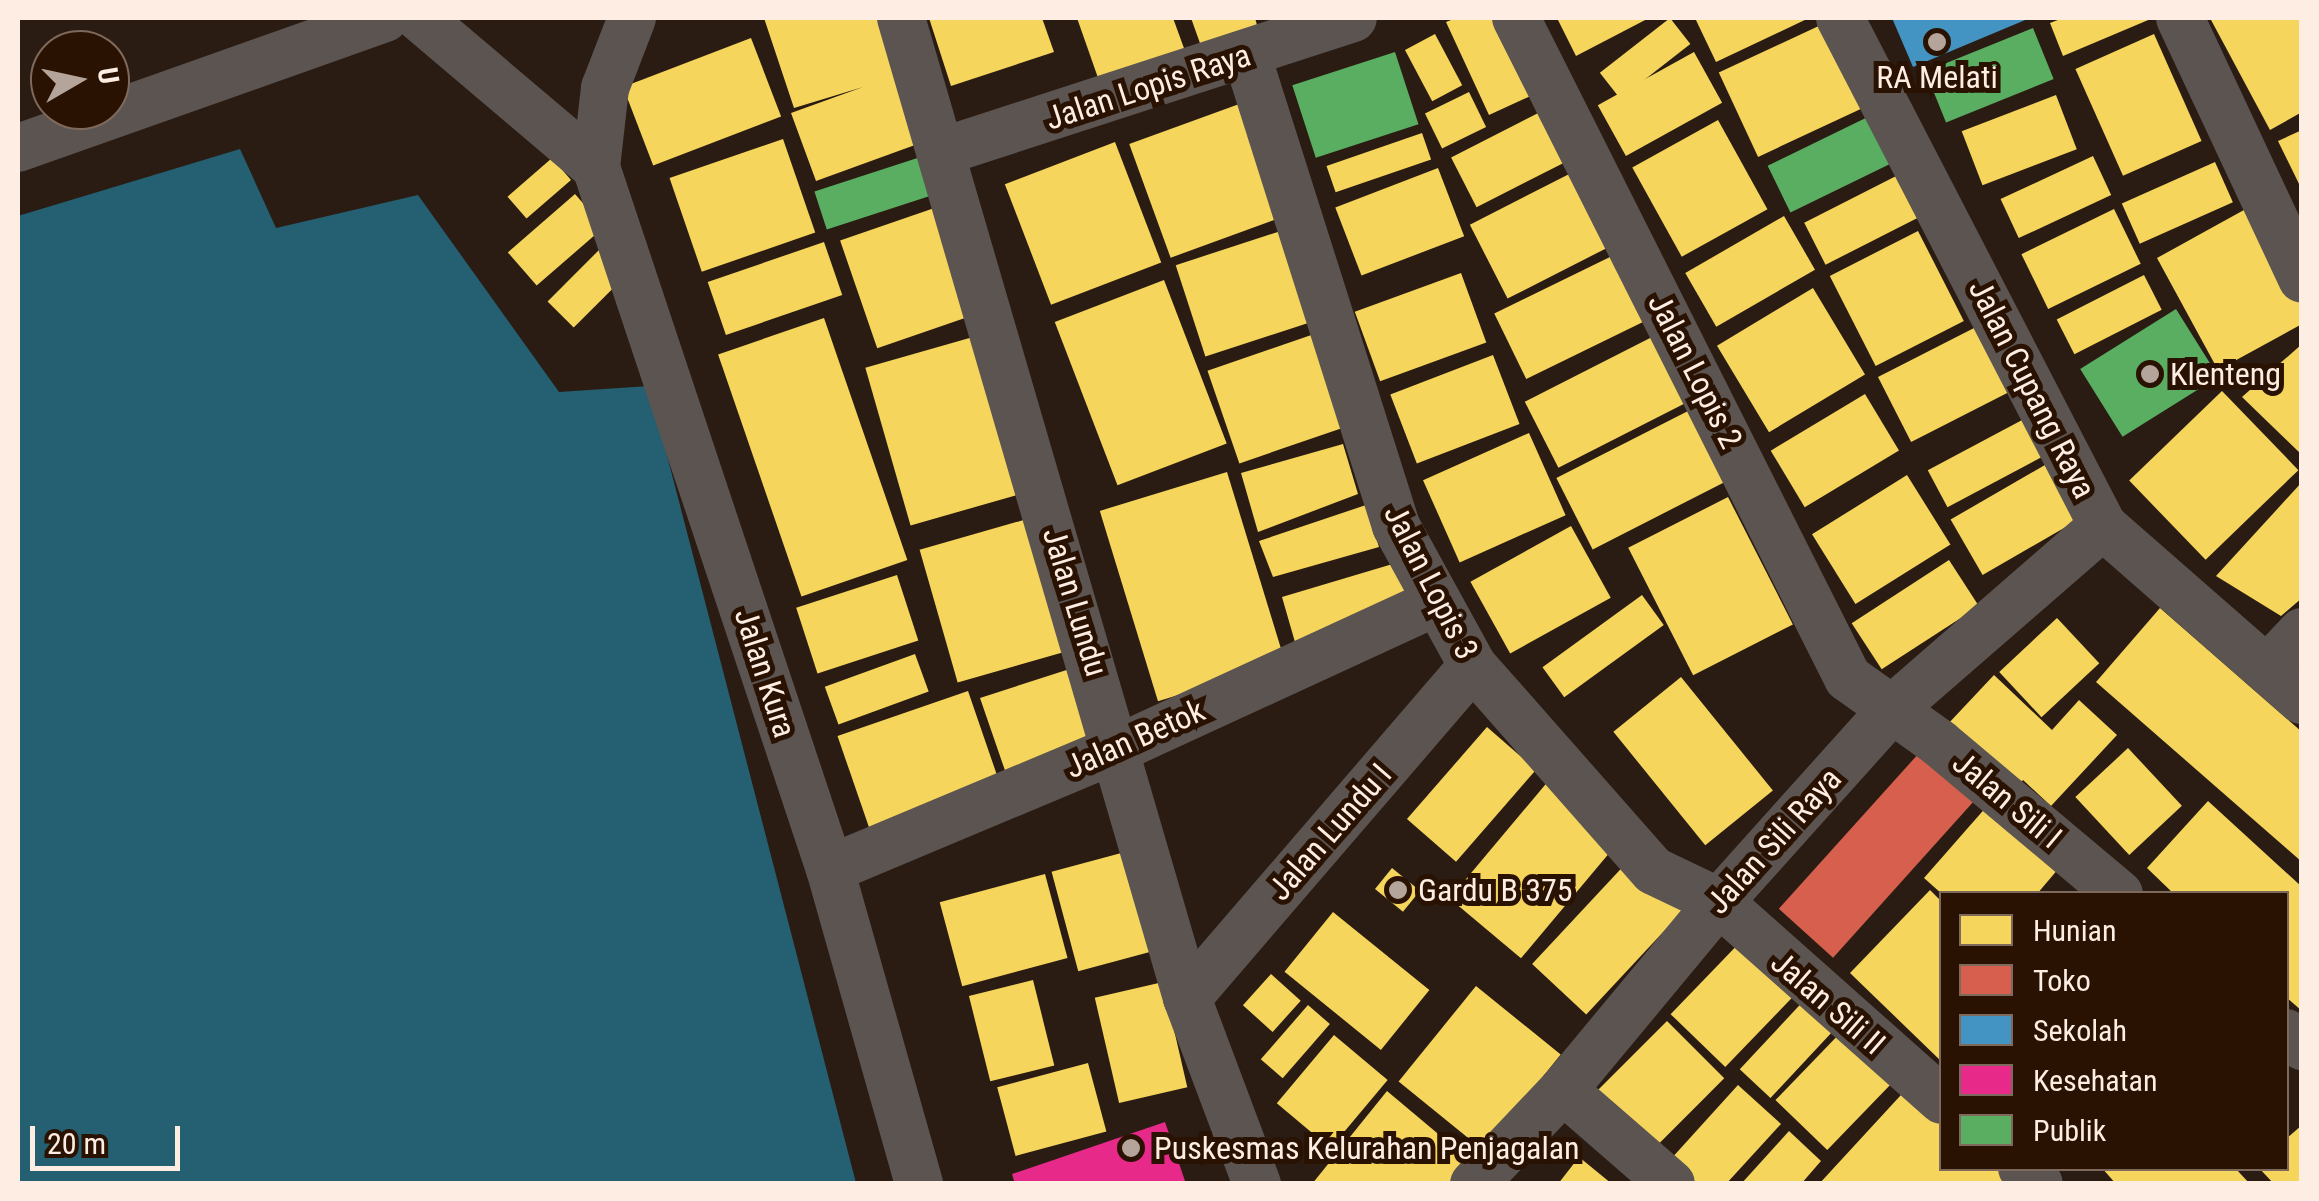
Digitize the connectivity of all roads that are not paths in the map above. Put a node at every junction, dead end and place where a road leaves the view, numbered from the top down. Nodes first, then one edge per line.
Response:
1 (385, 18) edge
2 (420, 18) edge
3 (632, 18) edge
4 (901, 18) edge
5 (1353, 18) edge
6 (1516, 18) edge
7 (1840, 18) edge
8 (2180, 18) edge
9 (1247, 56) junction
10 (18, 148) edge
11 (941, 152) junction
12 (596, 166) junction
13 (2302, 279) edge
14 (2103, 526) junction
15 (1437, 602) junction
16 (2302, 632) edge
17 (1473, 666) junction
18 (2284, 684) edge
19 (1891, 710) junction
20 (1119, 748) junction
21 (830, 870) junction
22 (2115, 891) edge
23 (1719, 902) junction
24 (1188, 998) junction
25 (1563, 1090) junction
26 (1939, 1097) edge
27 (919, 1184) edge
28 (1257, 1184) edge
29 (1474, 1184) edge
30 (1671, 1184) edge

1 - 10 street
2 - 12 street
3 - 12 street, Jalan Kura
4 - 11 street, Jalan Lundu
5 - 9 street, Jalan Lopis Raya
6 - 19 street, Jalan Lopis 2
7 - 14 street, Jalan Cupang Raya
8 - 13 street
9 - 11 street, Jalan Lopis Raya
9 - 15 street, Jalan Lopis 3
11 - 20 street, Jalan Lundu
12 - 21 street, Jalan Kura
14 - 18 street, Jalan Cupang Raya
14 - 19 street, Jalan Sili Raya
15 - 17 street, Jalan Lopis 3
15 - 20 street, Jalan Betok
16 - 18 street
17 - 23 street, Jalan Lopis 3
17 - 24 street, Jalan Lundu I
19 - 22 street, Jalan Sili I
19 - 23 street, Jalan Sili Raya
20 - 21 street, Jalan Betok
20 - 24 street, Jalan Lundu
21 - 27 street, Jalan Kura
23 - 25 street, Jalan Sili Raya
23 - 26 street, Jalan Sili II
24 - 28 street, Jalan Lundu
25 - 29 street, Jalan Sili Raya
25 - 30 street

